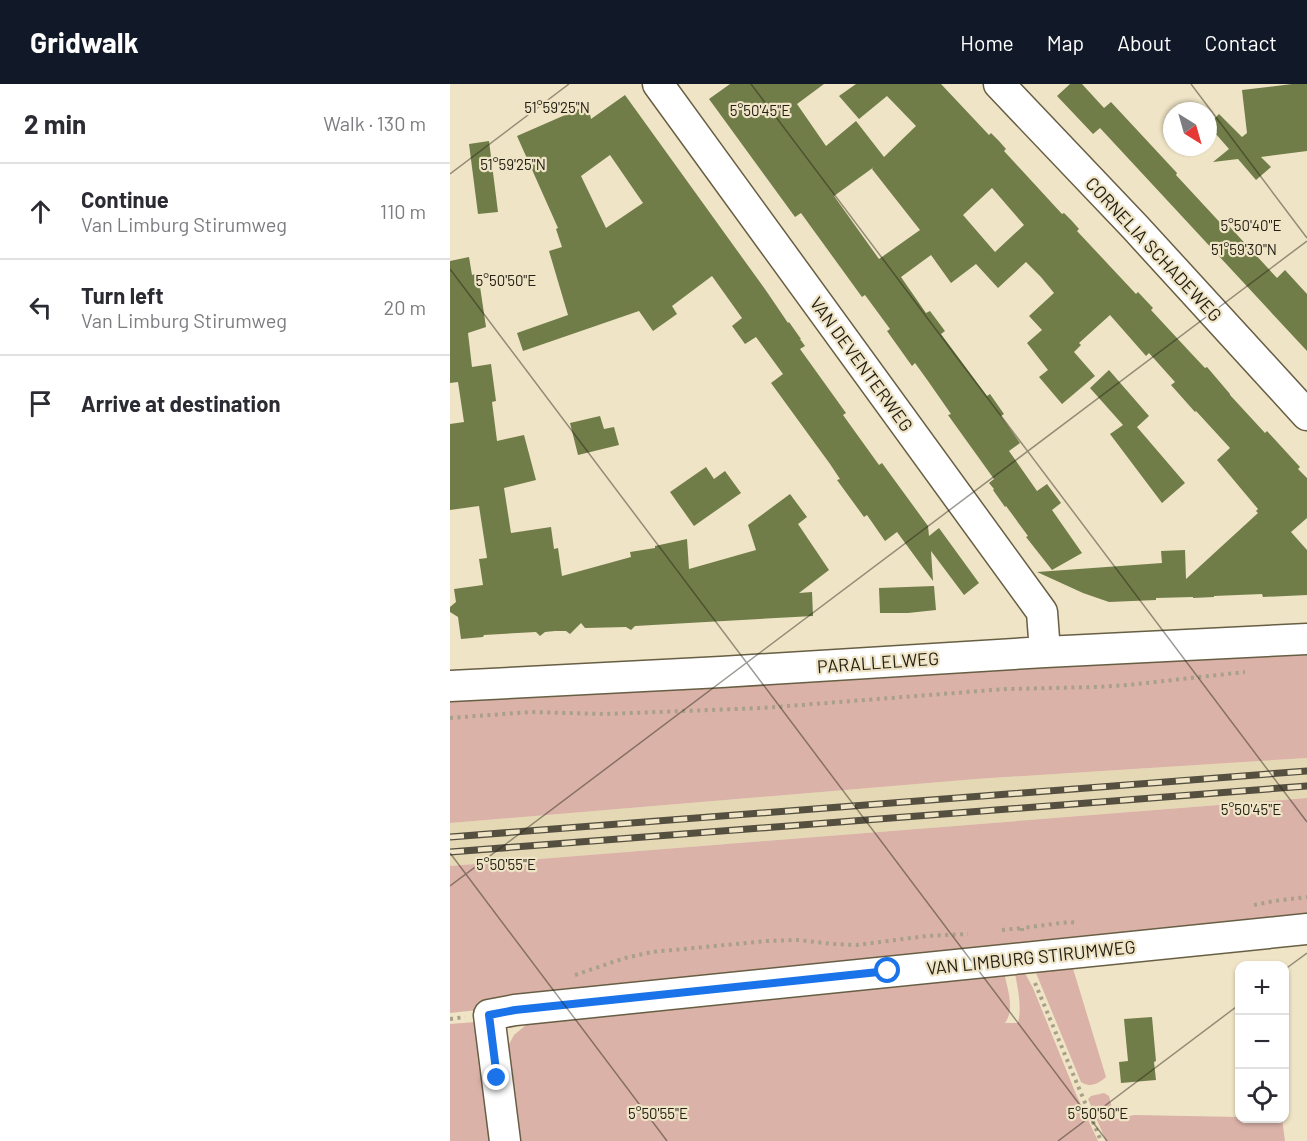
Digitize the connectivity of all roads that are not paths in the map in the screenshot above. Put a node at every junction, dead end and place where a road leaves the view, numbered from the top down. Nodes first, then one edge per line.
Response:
1 (658, 84) edge
2 (999, 84) edge
3 (1307, 415) edge
4 (1307, 639) edge
5 (1045, 652) junction
6 (450, 686) edge
7 (1307, 929) edge
8 (505, 1141) edge

1 - 5 street, VAN DEVENTERWEG
2 - 3 street, CORNELIA SCHADEWEG
4 - 5 street, PARALLELWEG
5 - 6 street, PARALLELWEG
7 - 8 street, VAN LIMBURG STIRUMWEG

